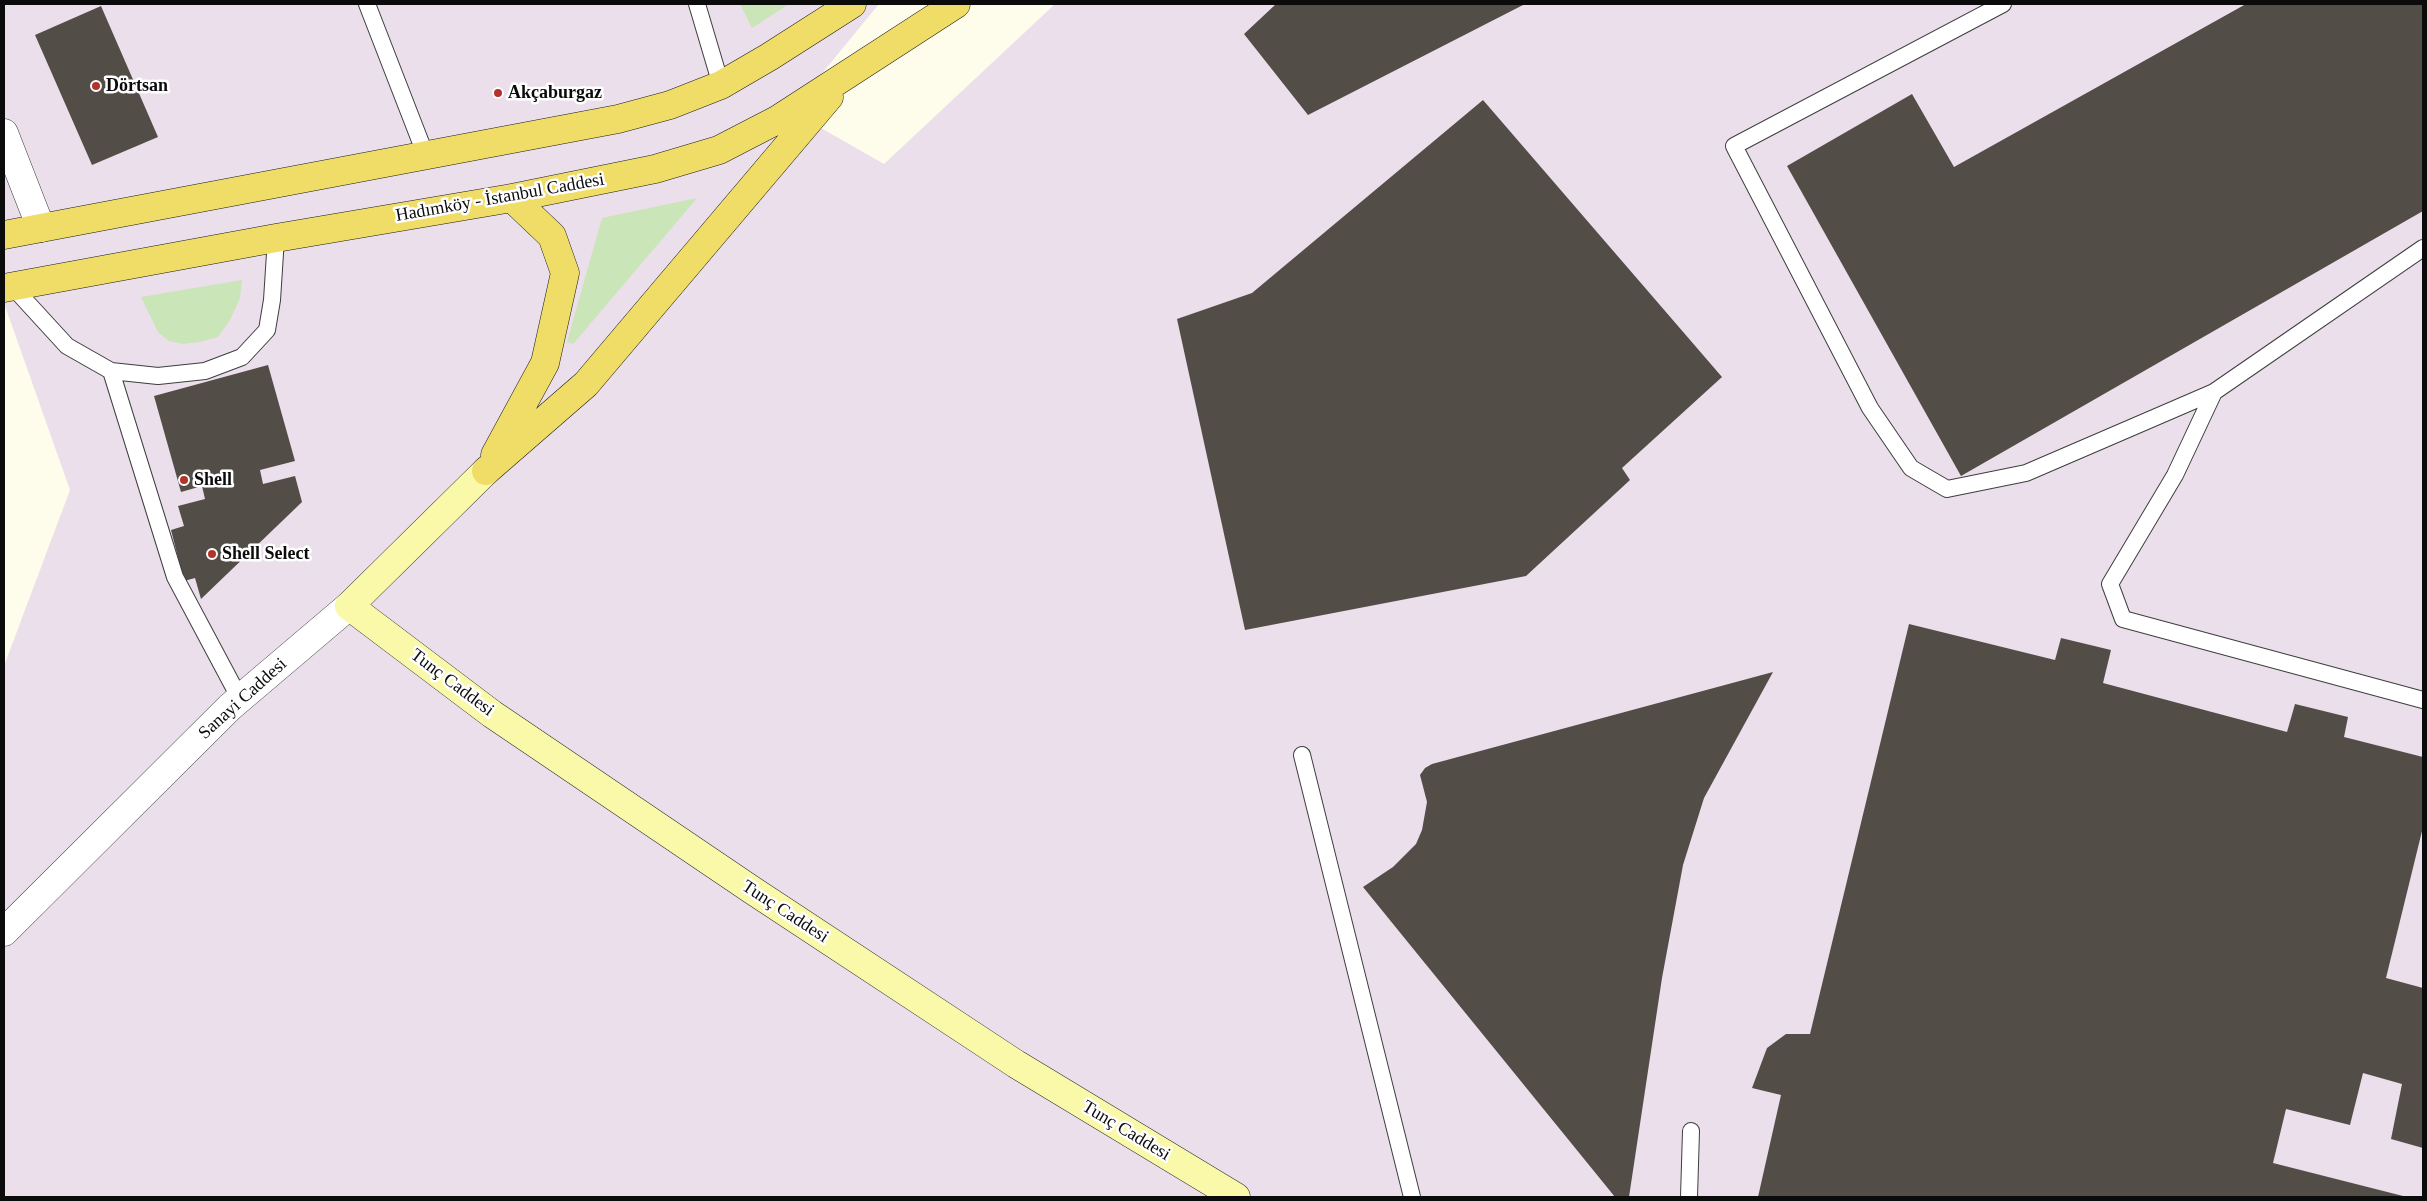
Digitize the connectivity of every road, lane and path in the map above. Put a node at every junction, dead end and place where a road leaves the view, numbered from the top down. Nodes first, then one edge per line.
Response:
1 (367, 4) edge
2 (698, 4) edge
3 (852, 4) edge
4 (956, 4) edge
5 (2003, 4) edge
6 (847, 76) junction
7 (721, 85) junction
8 (4, 133) edge
9 (426, 156) junction
10 (512, 198) junction
11 (41, 228) junction
12 (4, 235) edge
13 (276, 238) junction
14 (2423, 248) edge
15 (8, 287) edge
16 (111, 371) junction
17 (2214, 392) junction
18 (486, 471) junction
19 (349, 606) junction
20 (240, 698) junction
21 (2423, 700) edge
22 (1302, 755) dead end
23 (4, 932) edge
24 (1691, 1131) dead end
25 (1236, 1197) edge
26 (1412, 1197) edge
27 (1689, 1197) edge

1 - 9 lane
2 - 7 lane
3 - 7 main road
4 - 6 main road, Hadımköy - İstanbul Caddesi
5 - 17 lane
6 - 10 main road, Hadımköy - İstanbul Caddesi
6 - 18 main road
7 - 9 main road
8 - 11 street
9 - 11 main road
10 - 13 main road, Hadımköy - İstanbul Caddesi
10 - 18 main road
11 - 12 main road
13 - 15 main road, Hadımköy - İstanbul Caddesi
13 - 16 lane
14 - 17 lane
15 - 16 lane
16 - 20 lane
17 - 21 lane
18 - 19 main road, Sanayi Caddesi
19 - 20 street, Sanayi Caddesi
19 - 25 main road, Tunç Caddesi
20 - 23 street, Sanayi Caddesi
22 - 26 lane
24 - 27 lane

